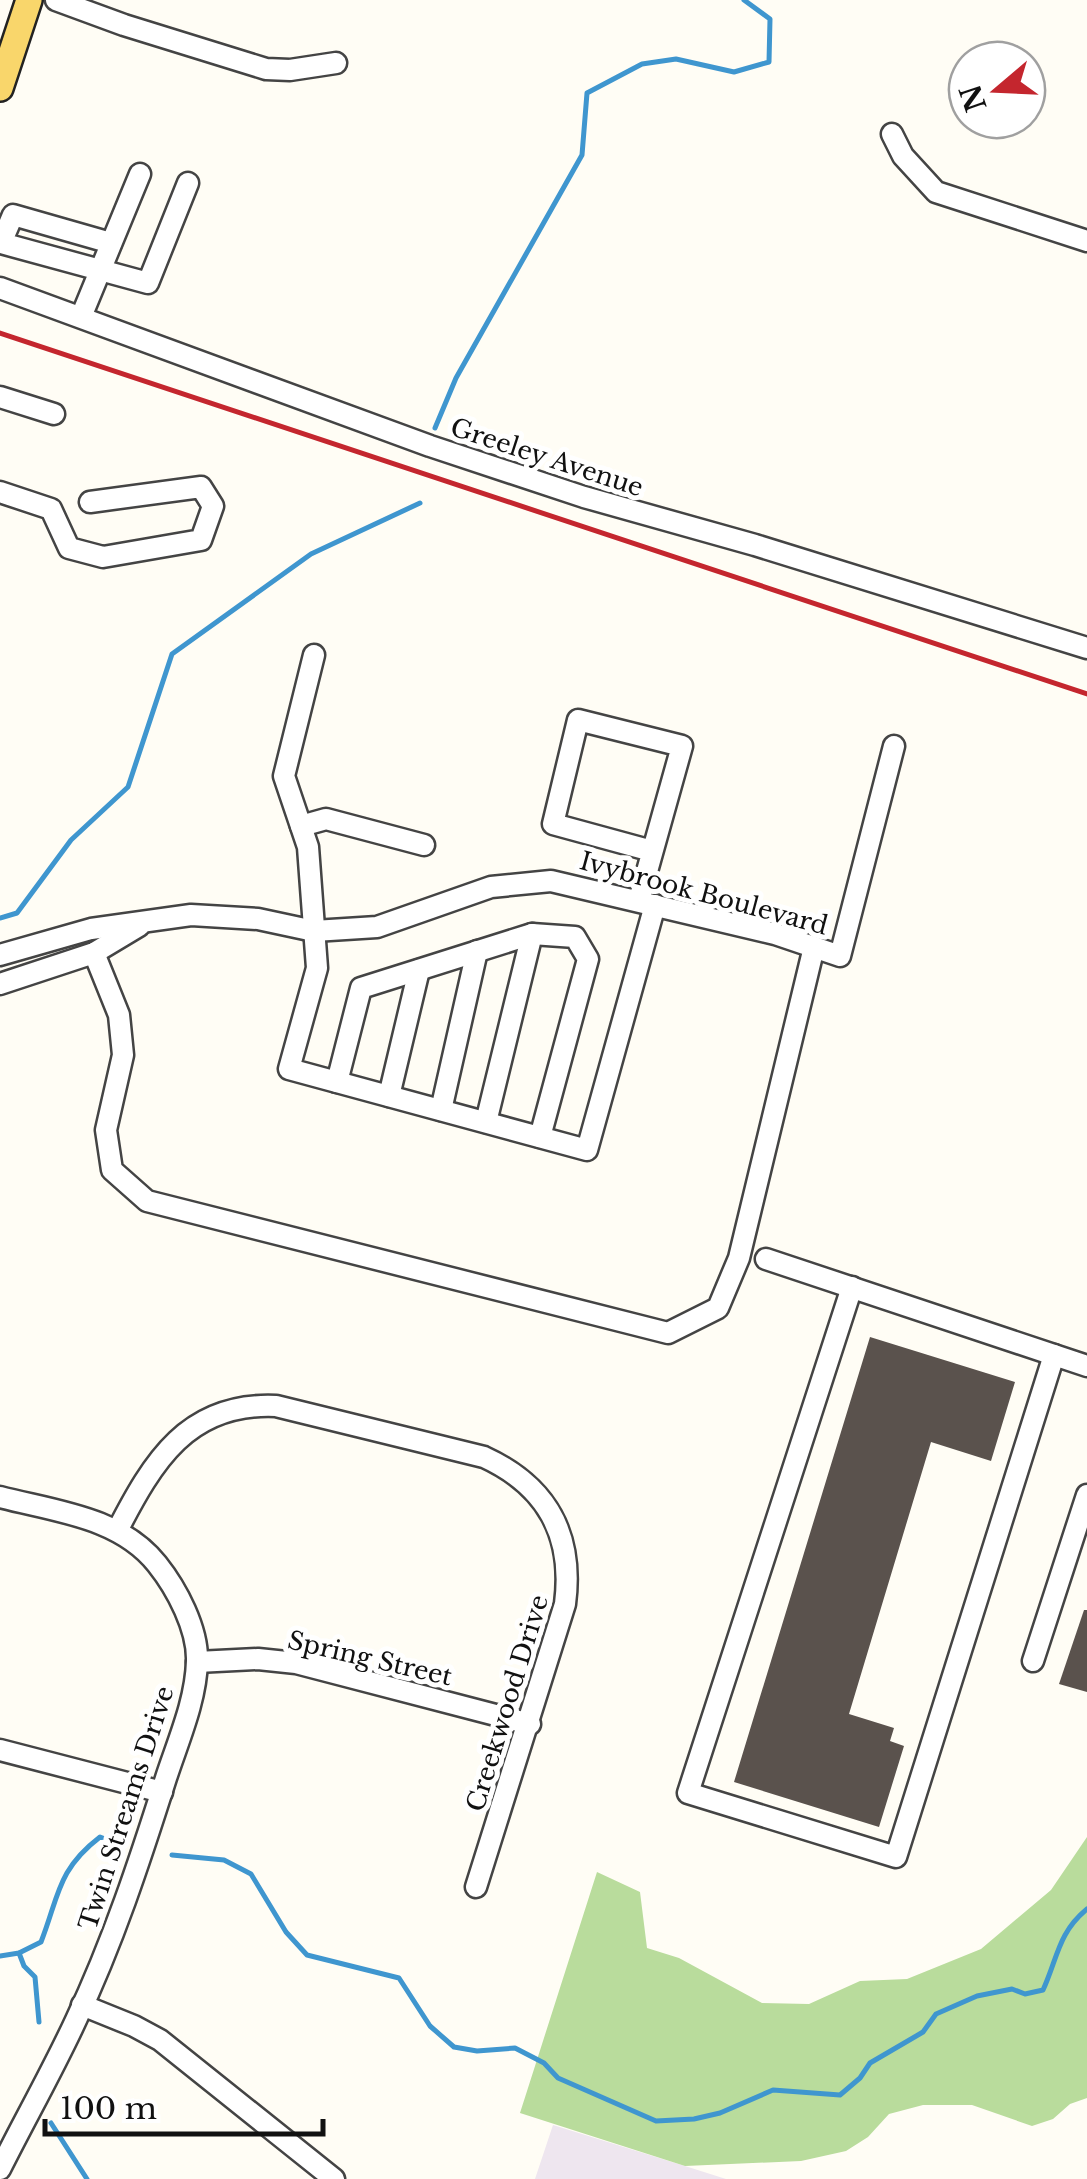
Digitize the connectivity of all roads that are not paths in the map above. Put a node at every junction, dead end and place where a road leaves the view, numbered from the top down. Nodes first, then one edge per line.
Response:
1 (29, 0) edge
2 (56, 0) edge
3 (336, 63) dead end
4 (0, 88) edge
5 (892, 134) dead end
6 (140, 174) dead end
7 (188, 184) dead end
8 (1087, 241) edge
9 (112, 243) junction
10 (100, 270) junction
11 (0, 288) edge
12 (81, 317) junction
13 (0, 397) edge
14 (54, 414) dead end
15 (0, 492) edge
16 (90, 502) dead end
17 (1086, 643) edge
18 (314, 655) dead end
19 (894, 746) dead end
20 (300, 826) junction
21 (424, 845) dead end
22 (652, 850) junction
23 (647, 903) junction
24 (145, 922) junction
25 (314, 931) junction
26 (532, 934) junction
27 (814, 946) junction
28 (478, 952) junction
29 (94, 953) junction
30 (0, 954) edge
31 (419, 970) junction
32 (0, 984) edge
33 (337, 1082) junction
34 (389, 1096) junction
35 (441, 1110) junction
36 (486, 1122) junction
37 (540, 1137) junction
38 (766, 1258) dead end
39 (852, 1288) junction
40 (1054, 1355) junction
41 (1087, 1366) edge
42 (1087, 1494) edge
43 (0, 1497) edge
44 (117, 1531) junction
45 (1034, 1661) dead end
46 (197, 1662) junction
47 (530, 1724) junction
48 (0, 1750) edge
49 (162, 1792) junction
50 (476, 1887) dead end
51 (82, 2006) junction
52 (2, 2161) edge
53 (334, 2179) edge

1 - 4 main road
2 - 3 street
5 - 8 street
6 - 9 street
7 - 10 street
9 - 10 street
9 - 10 street
10 - 12 street
11 - 12 street, Greeley Avenue
12 - 17 street, Greeley Avenue
13 - 14 street
15 - 16 street
18 - 20 street
19 - 27 street, Ivybrook Boulevard
20 - 21 street
20 - 25 street
22 - 22 street
22 - 23 street
23 - 25 street, Ivybrook Boulevard
23 - 27 street, Ivybrook Boulevard
23 - 37 street
24 - 25 street, Ivybrook Boulevard
24 - 29 street, Ivybrook Boulevard
24 - 30 street, Ivybrook Boulevard
25 - 33 street
26 - 28 street
26 - 36 street
26 - 37 street
27 - 29 street
28 - 31 street
28 - 35 street
29 - 32 street, Ivybrook Boulevard
31 - 33 street
31 - 34 street
33 - 34 street
34 - 35 street
35 - 36 street
36 - 37 street
38 - 39 street
39 - 40 street
39 - 40 street
40 - 41 street
42 - 45 street
43 - 44 street, Twin Streams Drive
44 - 46 street, Twin Streams Drive
44 - 47 street, Creekwood Drive
46 - 47 street, Spring Street
46 - 49 street, Twin Streams Drive
47 - 50 street, Creekwood Drive
48 - 49 street
49 - 51 street, Twin Streams Drive
51 - 52 street, Twin Streams Drive
51 - 53 street

